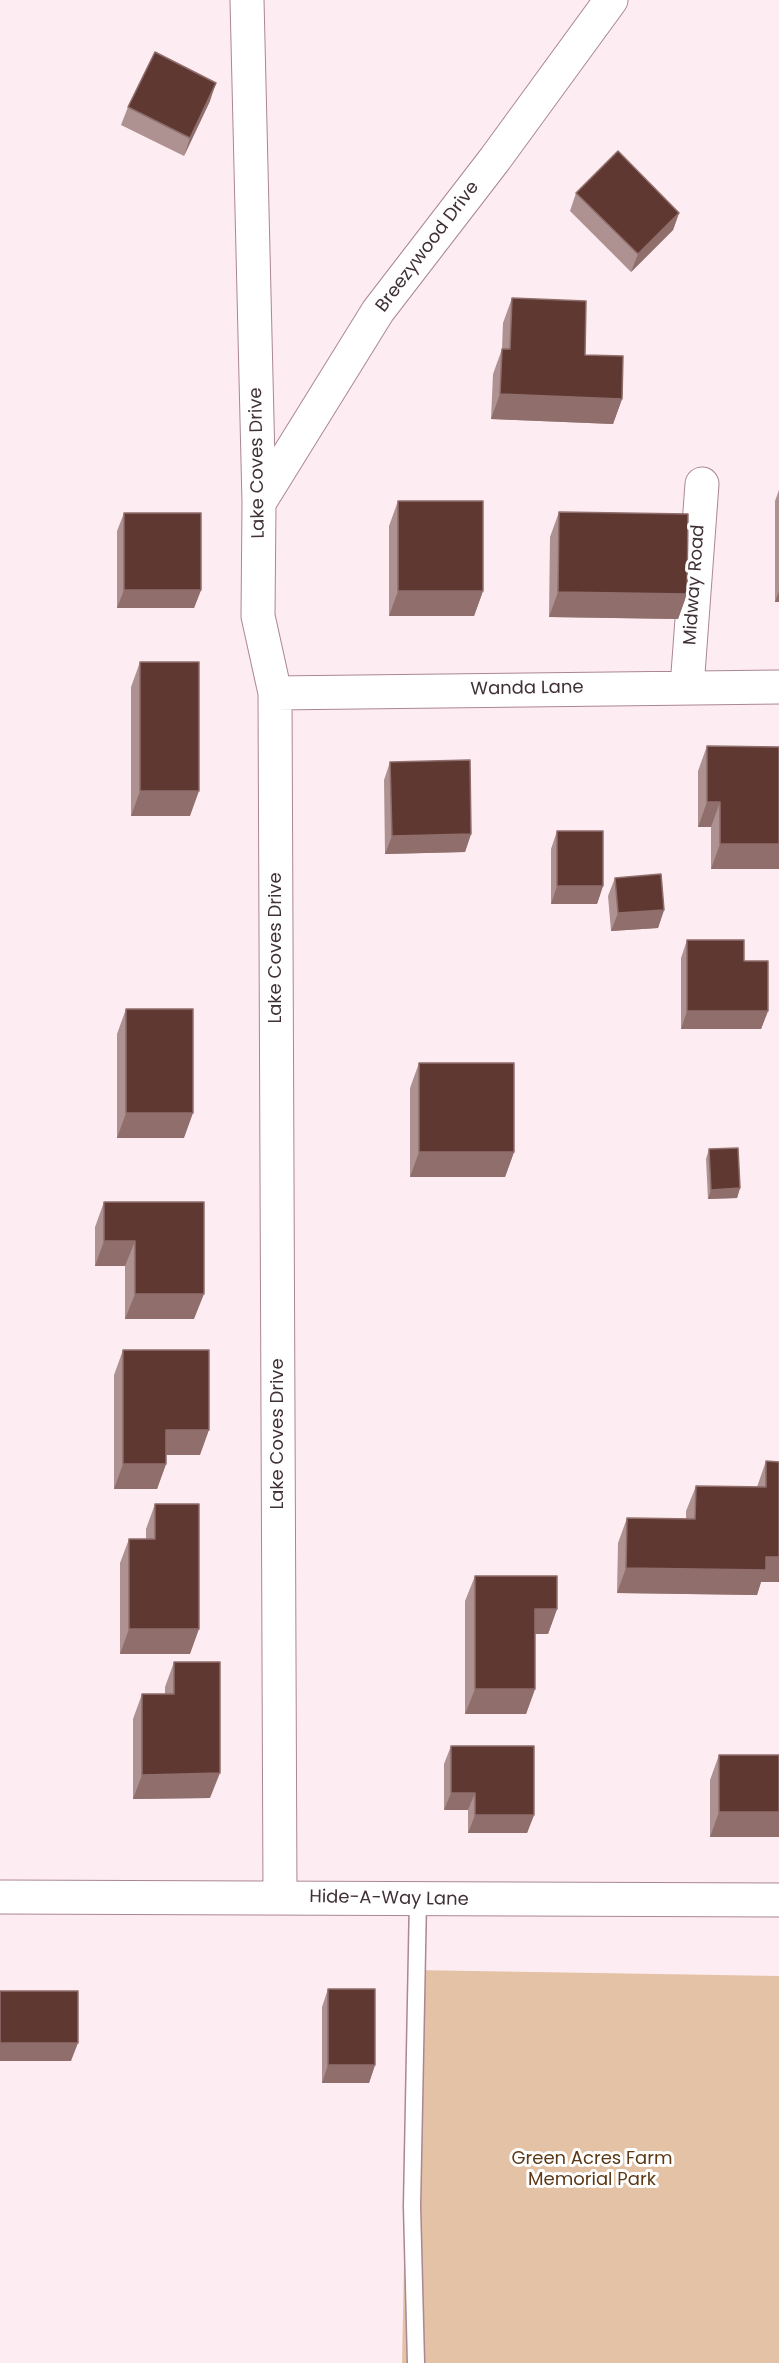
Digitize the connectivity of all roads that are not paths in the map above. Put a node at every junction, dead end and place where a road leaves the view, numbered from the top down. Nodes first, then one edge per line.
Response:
1 (247, 0) edge
2 (611, 0) edge
3 (702, 484) dead end
4 (259, 503) junction
5 (687, 687) junction
6 (779, 687) edge
7 (275, 693) junction
8 (0, 1897) edge
9 (280, 1897) junction
10 (418, 1899) junction
11 (779, 1900) edge
12 (416, 2363) edge

1 - 4 street, Lake Coves Drive
2 - 4 street, Breezywood Drive
3 - 5 street, Midway Road
4 - 7 street, Lake Coves Drive
5 - 6 street, Wanda Lane
5 - 7 street, Wanda Lane
7 - 9 street, Lake Coves Drive
8 - 9 street, Hide-A-Way Lane
9 - 10 street, Hide-A-Way Lane
10 - 11 street, Hide-A-Way Lane
10 - 12 lane

